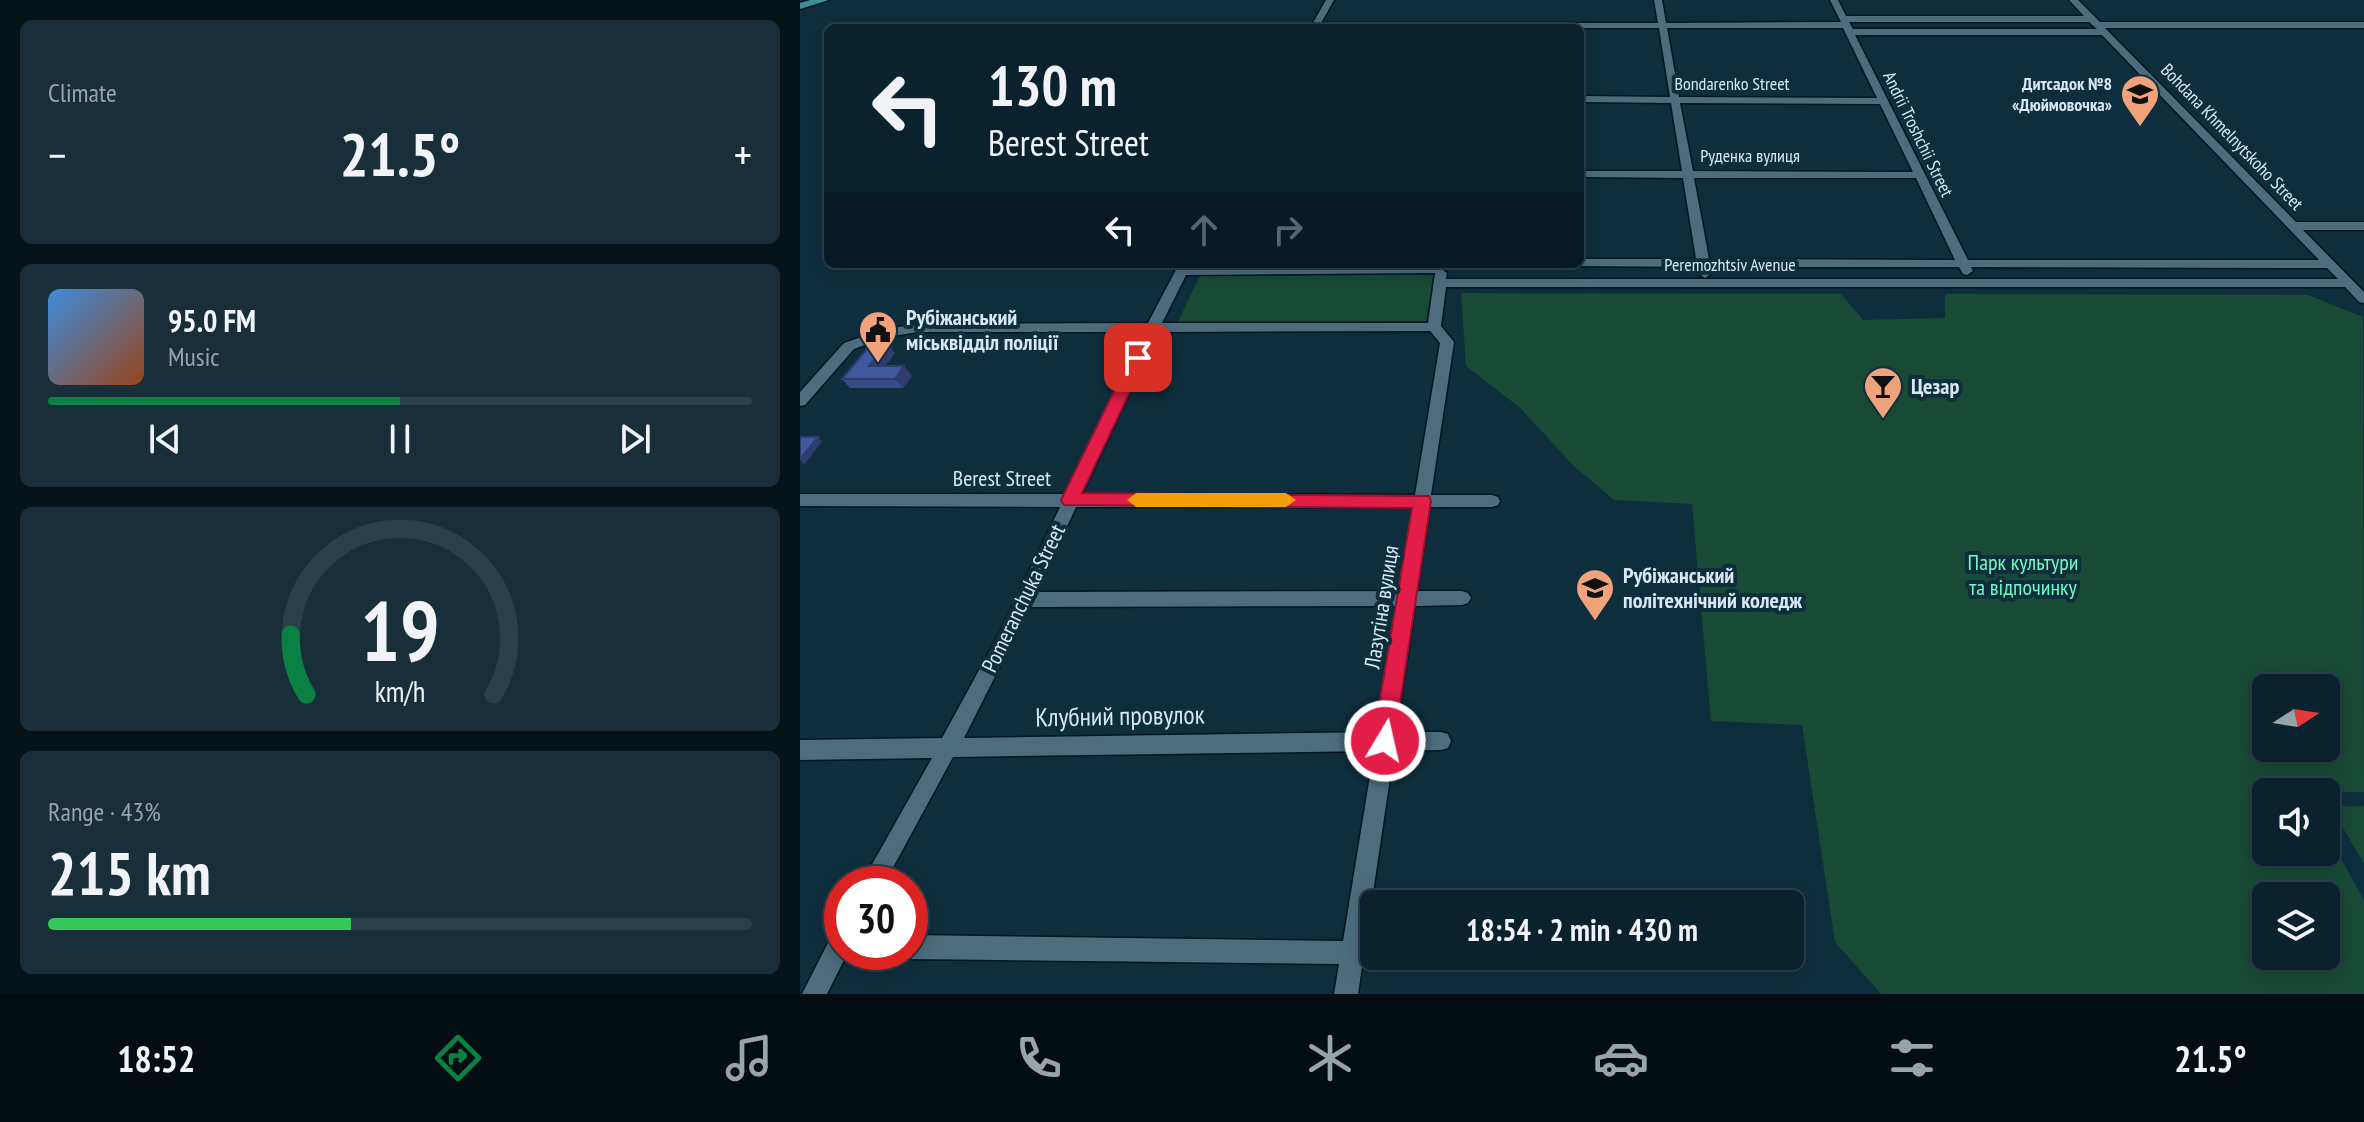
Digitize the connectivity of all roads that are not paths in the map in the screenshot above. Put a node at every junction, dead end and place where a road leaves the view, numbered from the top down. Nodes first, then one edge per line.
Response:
1 (823, 0) edge
2 (1330, 0) edge
3 (1658, 0) edge
4 (1834, 0) edge
5 (2073, 0) edge
6 (800, 6) edge
7 (1316, 24) edge
8 (1846, 25) junction
9 (2098, 25) junction
10 (2364, 25) edge
11 (1584, 26) edge
12 (1664, 26) junction
13 (1584, 99) edge
14 (1675, 99) junction
15 (1884, 101) junction
16 (1584, 174) edge
17 (1688, 174) junction
18 (1920, 175) junction
19 (2294, 226) junction
20 (2364, 226) edge
21 (1584, 263) edge
22 (1703, 263) junction
23 (1964, 264) junction
24 (2330, 264) junction
25 (1184, 268) edge
26 (1435, 268) edge
27 (1443, 268) edge
28 (1973, 282) junction
29 (1440, 283) junction
30 (1705, 283) junction
31 (2348, 283) junction
32 (2364, 299) edge
33 (1434, 327) junction
34 (1151, 329) junction
35 (800, 401) edge
36 (800, 500) edge
37 (1070, 500) junction
38 (1422, 501) junction
39 (1492, 501) dead end
40 (1407, 598) junction
41 (1462, 598) dead end
42 (1024, 600) junction
43 (1385, 741) junction
44 (1441, 741) dead end
45 (949, 746) junction
46 (800, 750) edge
47 (882, 866) edge
48 (928, 947) edge
49 (1351, 953) junction
50 (827, 970) edge
51 (814, 994) edge
52 (1346, 994) edge

1 - 6 main road
2 - 7 street
3 - 12 street
4 - 8 street, Andrii Troshchii Street
5 - 9 street, Bohdana Khmelnytskoho Street
8 - 9 street
8 - 9 street
8 - 12 street
8 - 15 street, Andrii Troshchii Street
9 - 10 street
9 - 19 street, Bohdana Khmelnytskoho Street
11 - 12 street
12 - 14 street
13 - 14 street, Bondarenko Street
14 - 15 street, Bondarenko Street
14 - 17 street
15 - 18 street, Andrii Troshchii Street
16 - 17 street, Руденка вулиця
17 - 18 street, Руденка вулиця
17 - 22 street
18 - 23 street, Andrii Troshchii Street
19 - 20 street
19 - 24 street, Bohdana Khmelnytskoho Street
21 - 22 street, Peremozhtsiv Avenue
22 - 23 street, Peremozhtsiv Avenue
22 - 30 street
23 - 24 street, Peremozhtsiv Avenue
23 - 28 street, Andrii Troshchii Street
24 - 31 street, Bohdana Khmelnytskoho Street
25 - 26 street
25 - 34 street, Pomeranchuka Street
27 - 29 street
28 - 30 street, Peremozhtsiv Avenue
28 - 31 street, Peremozhtsiv Avenue
29 - 30 street, Peremozhtsiv Avenue
29 - 33 street
31 - 32 street, Bohdana Khmelnytskoho Street
33 - 34 street
33 - 38 street, Лазутіна вулиця
34 - 35 street
34 - 37 street, Pomeranchuka Street
36 - 37 street, Berest Street
37 - 38 street, Berest Street
37 - 42 street, Pomeranchuka Street
38 - 39 street, Berest Street
38 - 40 street, Лазутіна вулиця
40 - 41 street
40 - 42 street
40 - 43 street, Лазутіна вулиця
42 - 45 street, Pomeranchuka Street
43 - 44 street, Клубний провулок
43 - 45 street, Клубний провулок
43 - 49 street, Лазутіна вулиця
45 - 46 street, Клубний провулок
45 - 47 street, Pomeranchuka Street
48 - 49 street
49 - 52 street, Лазутіна вулиця
50 - 51 street

